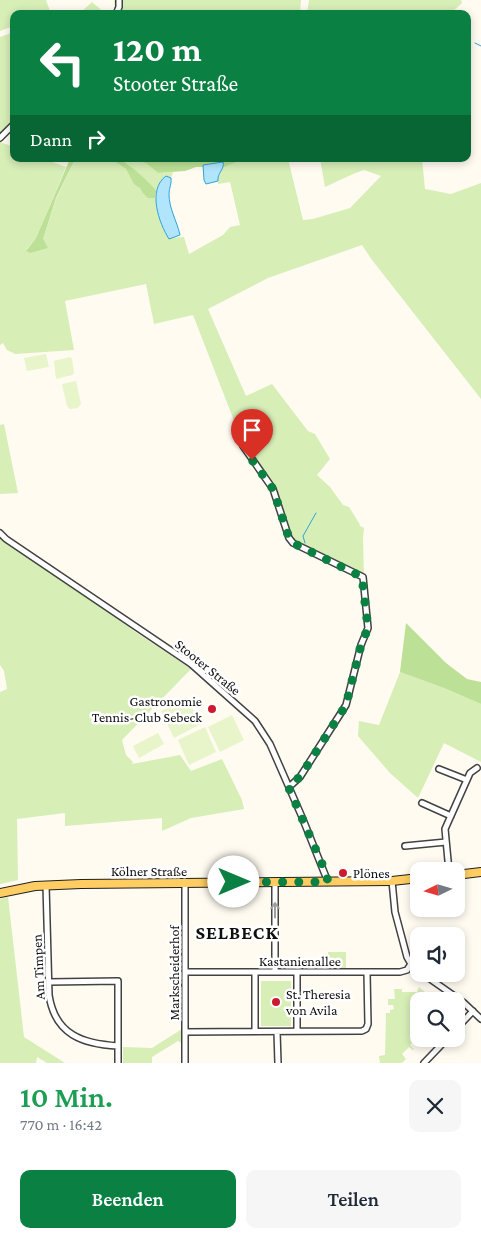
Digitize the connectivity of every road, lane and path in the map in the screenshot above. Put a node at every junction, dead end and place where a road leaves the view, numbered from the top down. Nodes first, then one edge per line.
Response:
1 (10, 128) edge
2 (0, 138) edge
3 (243, 446) dead end
4 (0, 533) edge
5 (477, 768) dead end
6 (439, 769) dead end
7 (467, 780) junction
8 (288, 786) junction
9 (422, 804) dead end
10 (451, 816) junction
11 (446, 842) junction
12 (405, 846) dead end
13 (449, 862) edge
14 (481, 872) edge
15 (465, 874) edge
16 (410, 879) edge
17 (392, 881) junction
18 (275, 882) junction
19 (328, 882) junction
20 (185, 883) junction
21 (46, 885) junction
22 (0, 892) edge
23 (410, 962) edge
24 (410, 965) edge
25 (185, 972) junction
26 (255, 972) junction
27 (275, 972) junction
28 (297, 973) junction
29 (367, 973) junction
30 (49, 982) junction
31 (434, 982) edge
32 (473, 1011) junction
33 (465, 1019) edge
34 (481, 1019) edge
35 (297, 1031) junction
36 (186, 1032) junction
37 (255, 1032) junction
38 (277, 1032) junction
39 (118, 1046) junction
40 (439, 1047) edge
41 (118, 1063) edge
42 (185, 1063) edge
43 (278, 1063) edge
44 (424, 1063) edge

1 - 2 street
3 - 8 street
4 - 8 street, Stooter Straße
5 - 7 street
6 - 7 street
7 - 10 street
8 - 19 street, Stooter Straße
9 - 10 street
10 - 11 street
11 - 12 street
11 - 13 street
14 - 15 main road
16 - 17 main road, Kölner Straße
17 - 19 main road, Kölner Straße
17 - 23 street
18 - 19 main road, Kölner Straße
18 - 20 main road, Kölner Straße
27 -> 18 street
20 - 21 main road, Kölner Straße
20 - 25 street, Markscheiderhof
21 - 22 main road, Kölner Straße
21 - 30 street, Am Timpen
24 - 29 street, Kastanienallee
25 - 26 street, Kastanienallee
25 - 36 street, Markscheiderhof
26 - 27 street, Kastanienallee
26 - 37 street
27 - 28 street, Kastanienallee
28 - 29 street, Kastanienallee
28 - 35 street
29 - 35 street
30 - 39 street, Am Timpen
30 - 39 street
31 - 32 street
32 - 33 street
32 - 34 street
35 - 38 street
36 - 37 street
36 - 42 street, Markscheiderhof
37 - 38 street
38 - 43 street
39 - 41 street
40 - 44 street

